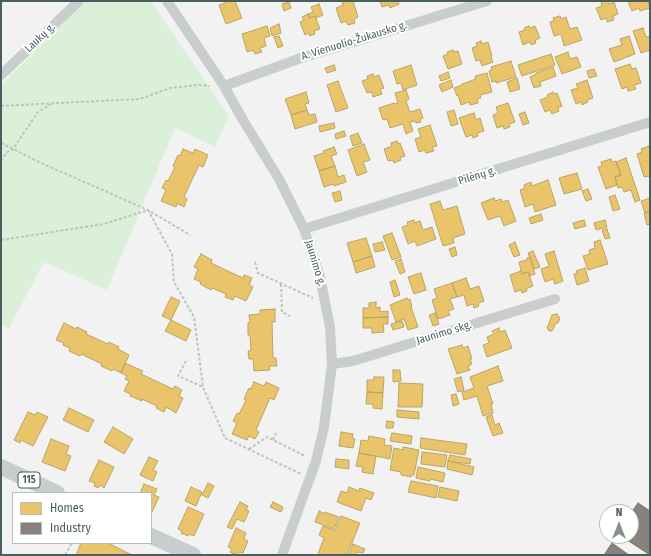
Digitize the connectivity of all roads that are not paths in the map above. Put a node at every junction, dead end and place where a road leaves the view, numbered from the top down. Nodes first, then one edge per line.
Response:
1 (79, 1) edge
2 (168, 1) edge
3 (487, 1) edge
4 (1, 75) edge
5 (224, 86) junction
6 (650, 122) edge
7 (304, 229) junction
8 (555, 299) dead end
9 (332, 364) junction
10 (1, 467) edge
11 (55, 492) edge
12 (152, 536) edge
13 (193, 555) edge
14 (282, 555) edge

1 - 4 street, Laukų g.
2 - 5 street, Jaunimo g.
3 - 5 street, A. Vienuolio-Žukausko g.
5 - 7 street, Jaunimo g.
6 - 7 street, Pilėnų g.
7 - 9 street, Jaunimo g.
8 - 9 street, Jaunimo skg.
9 - 14 street, Jaunimo g.
10 - 11 main road, 115
12 - 13 main road

